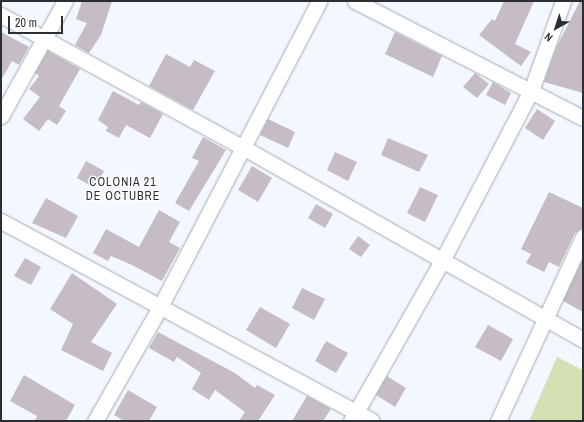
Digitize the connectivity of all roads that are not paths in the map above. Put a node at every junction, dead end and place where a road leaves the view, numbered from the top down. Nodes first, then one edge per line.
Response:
1 (65, 1) edge
2 (319, 1) edge
3 (356, 1) edge
4 (563, 1) edge
5 (1, 15) edge
6 (44, 38) junction
7 (531, 91) junction
8 (1, 116) edge
9 (583, 118) edge
10 (244, 148) junction
11 (1, 221) edge
12 (583, 237) edge
13 (443, 259) junction
14 (160, 307) junction
15 (545, 318) junction
16 (583, 340) edge
17 (353, 417) edge
18 (95, 421) edge
19 (372, 421) edge
20 (498, 421) edge

1 - 6 street
2 - 10 street
3 - 7 street
4 - 7 street
5 - 6 street
6 - 8 street
6 - 10 street
7 - 9 street
7 - 13 street
10 - 13 street
10 - 14 street
11 - 14 street
12 - 15 street
13 - 15 street
13 - 17 street
14 - 17 street
14 - 18 street
15 - 16 street
15 - 20 street
17 - 19 street

